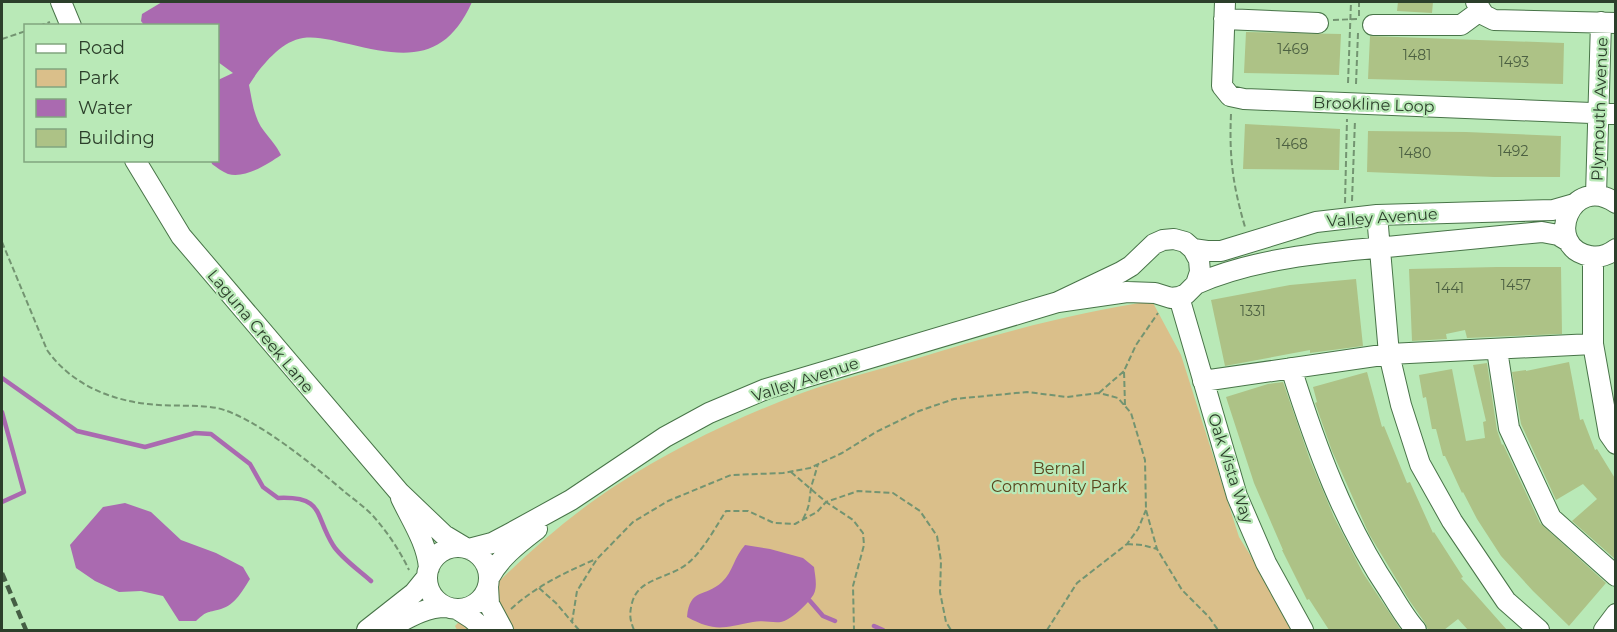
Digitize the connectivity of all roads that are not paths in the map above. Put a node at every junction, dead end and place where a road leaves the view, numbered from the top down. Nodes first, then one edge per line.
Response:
1 (61, 2) edge
2 (1478, 6) edge
3 (1225, 10) edge
4 (1608, 22) edge
5 (1318, 23) road end
6 (70, 24) edge
7 (1363, 25) road end
8 (1607, 113) edge
9 (136, 162) edge
10 (1596, 195) junction
11 (1616, 203) edge
12 (1574, 204) junction
13 (1377, 215) junction
14 (1568, 241) junction
15 (1380, 247) junction
16 (1193, 249) junction
17 (1616, 249) edge
18 (1146, 252) junction
19 (1593, 257) junction
20 (1196, 284) junction
21 (1179, 297) junction
22 (1058, 302) junction
23 (1157, 302) junction
24 (1593, 345) junction
25 (1497, 350) junction
26 (1389, 354) junction
27 (1291, 368) junction
28 (1203, 381) junction
29 (1616, 444) edge
30 (399, 492) junction
31 (571, 500) junction
32 (466, 548) junction
33 (422, 573) junction
34 (1616, 576) edge
35 (489, 582) junction
36 (452, 608) junction
37 (1616, 614) edge
38 (505, 622) edge
39 (367, 630) edge
40 (385, 630) edge
41 (484, 630) edge
42 (1303, 630) edge
43 (1416, 630) edge
44 (1539, 630) edge
45 (1604, 630) edge

1 - 6 street
2 - 4 street
2 - 7 street
3 - 5 street
3 - 8 street, Brookline Loop
4 - 8 street, Plymouth Avenue
8 - 10 street, Plymouth Avenue
9 - 30 street, Laguna Creek Lane
10 - 11 street
10 - 12 street, Valley Avenue
12 - 13 street, Valley Avenue
12 - 14 street
13 - 15 street
13 - 16 street, Valley Avenue
14 - 15 street, Valley Avenue
14 - 19 street, Valley Avenue
15 - 20 street, Valley Avenue
15 - 26 street
16 - 18 street, Valley Avenue
16 - 20 street
17 - 19 street
18 - 22 street, Valley Avenue
18 - 23 street
19 - 24 street
20 - 21 street, Valley Avenue
21 - 23 street, Valley Avenue
21 - 28 street, Oak Vista Way
22 - 23 street, Valley Avenue
22 - 31 street, Valley Avenue
24 - 25 street
24 - 29 street
25 - 26 street
25 - 34 street
26 - 27 street
26 - 44 street
27 - 28 street
27 - 43 street
28 - 42 street, Oak Vista Way
30 - 32 street, Laguna Creek Lane
30 - 33 street, Laguna Creek Lane
31 - 32 street, Valley Avenue
31 - 35 street, Valley Avenue
32 - 33 street
32 - 35 street
33 - 36 street
33 - 39 street
35 - 36 street
35 - 38 street
36 - 40 street
36 - 41 street
37 - 45 street

